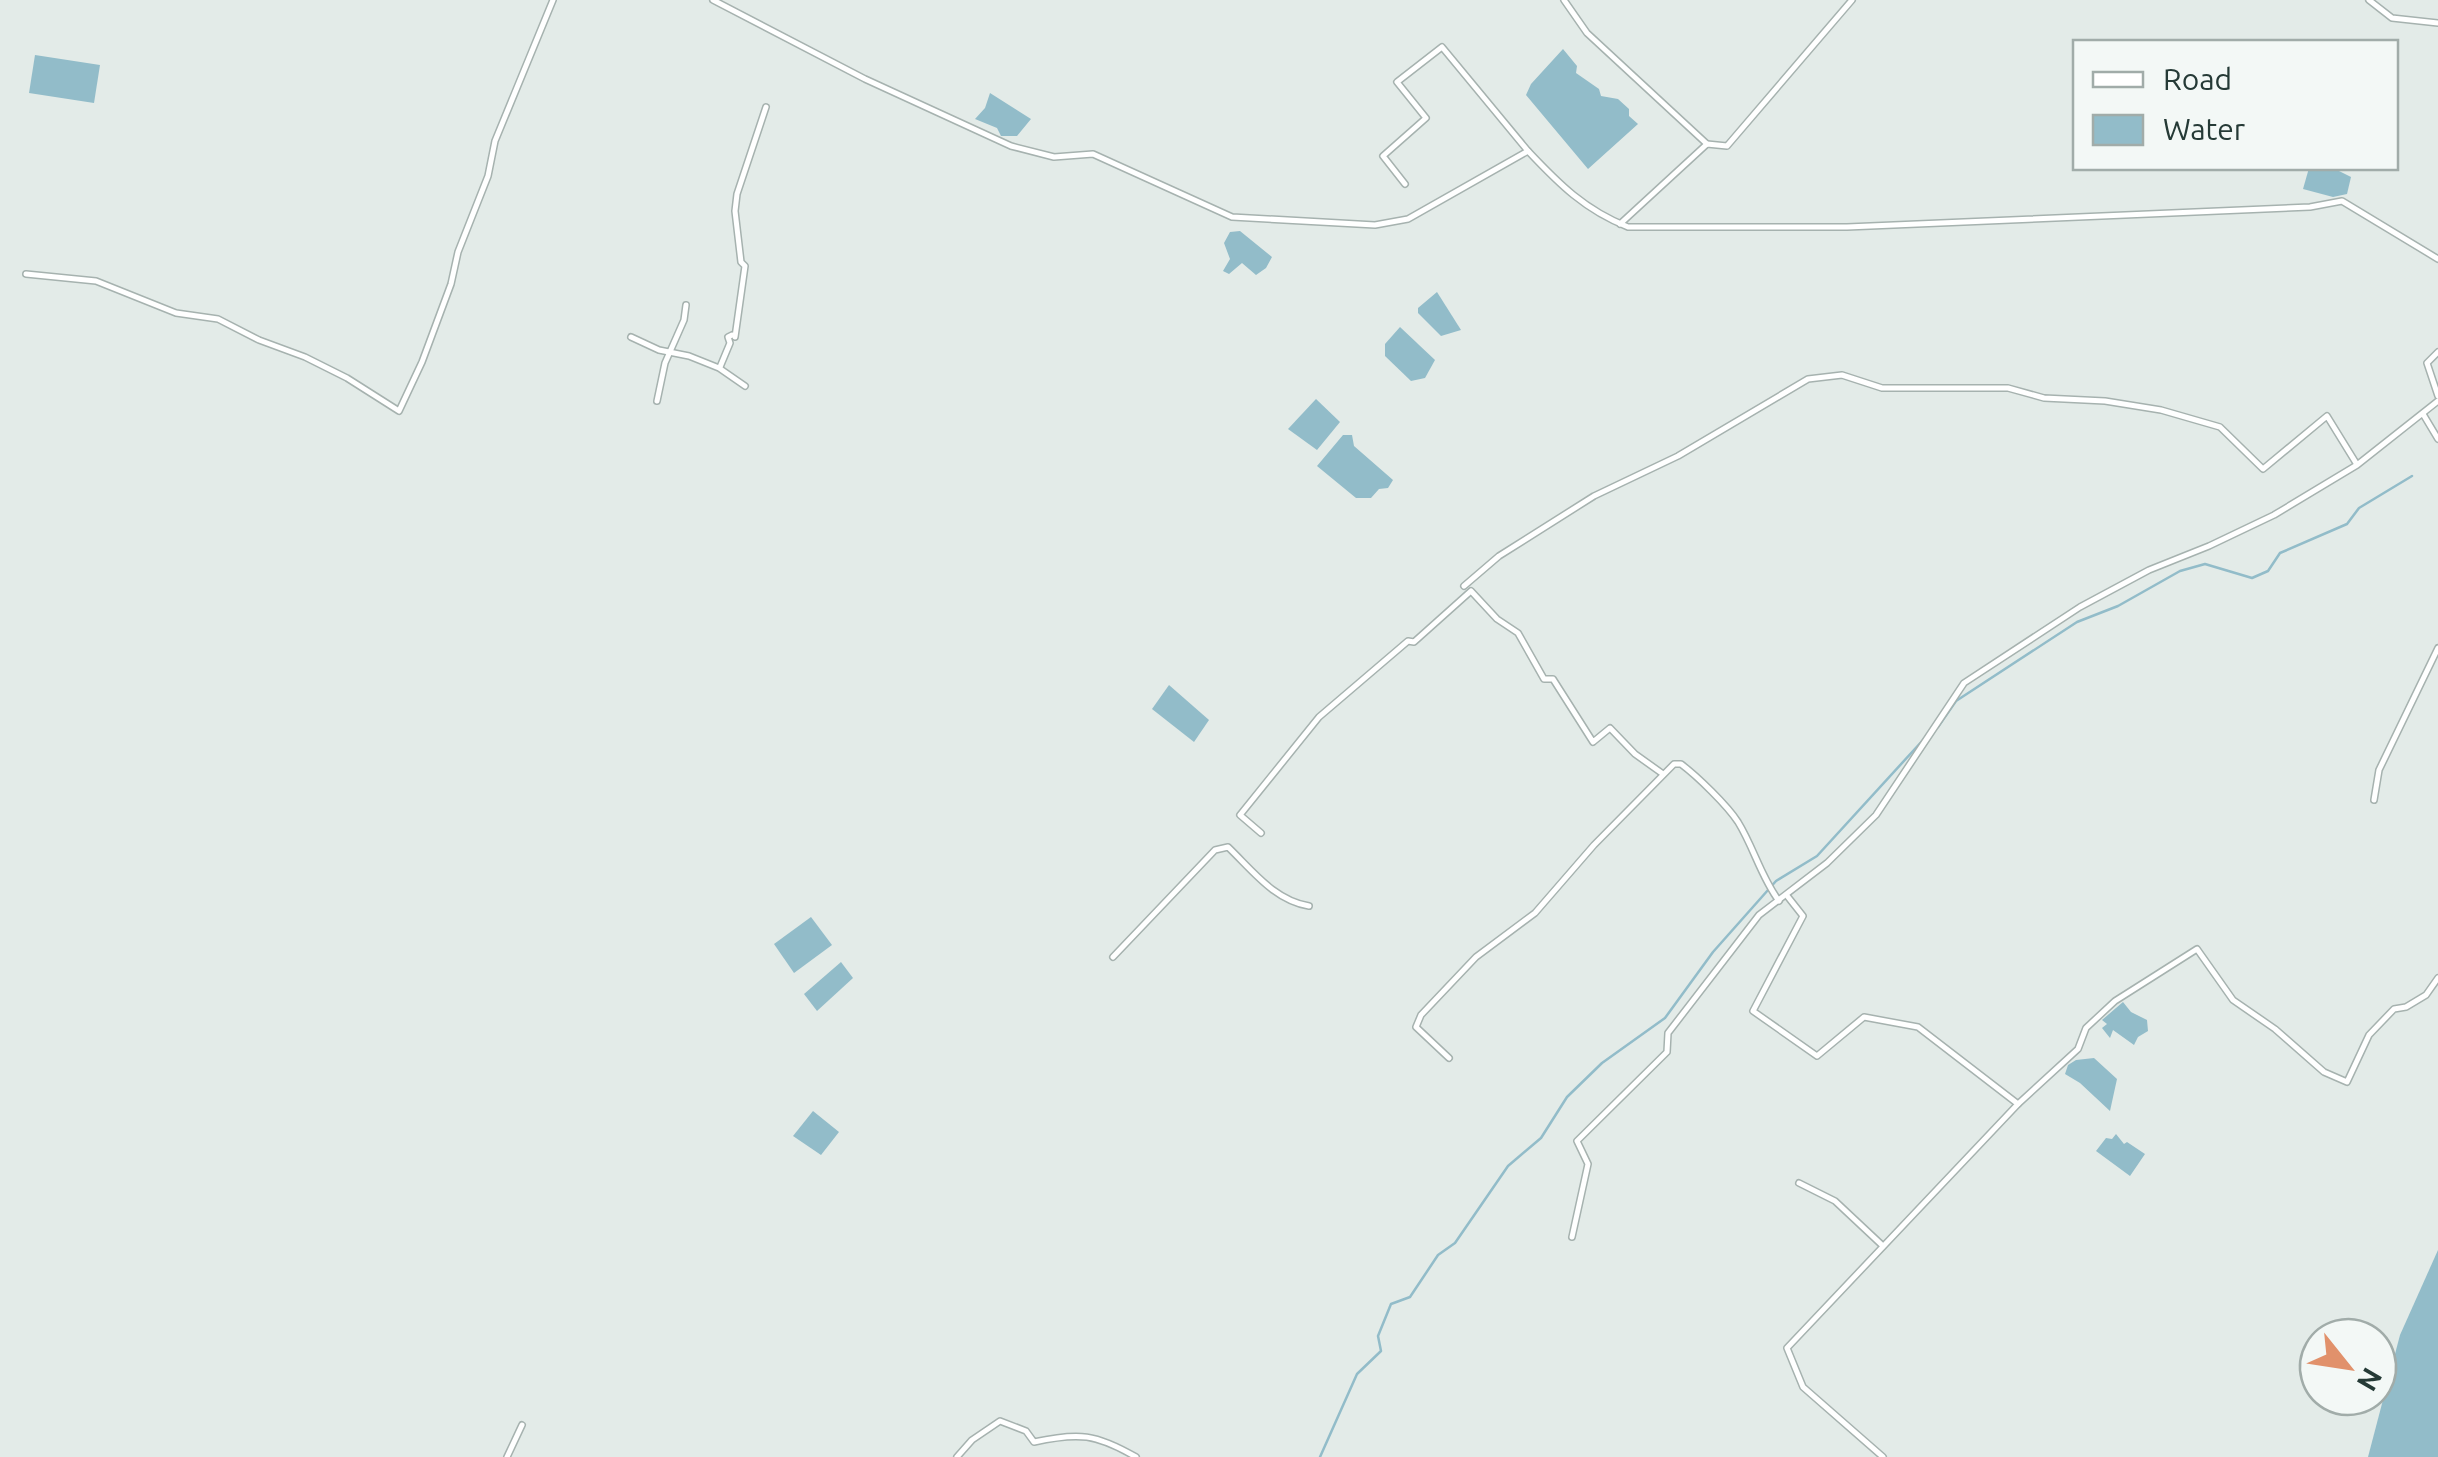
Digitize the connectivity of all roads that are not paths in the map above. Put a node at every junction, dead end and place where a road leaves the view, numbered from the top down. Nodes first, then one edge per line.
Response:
1 (553, 0) edge
2 (713, 0) edge
3 (1564, 0) edge
4 (1852, 0) edge
5 (2370, 0) edge
6 (2438, 23) edge
7 (766, 107) dead end
8 (1707, 144) junction
9 (1528, 151) junction
10 (1405, 184) dead end
11 (1620, 224) junction
12 (2438, 258) edge
13 (26, 274) dead end
14 (686, 305) dead end
15 (631, 337) dead end
16 (672, 352) junction
17 (2438, 352) edge
18 (720, 368) junction
19 (744, 386) dead end
20 (2438, 398) edge
21 (657, 401) dead end
22 (2423, 414) junction
23 (2438, 439) edge
24 (2357, 464) junction
25 (1464, 586) dead end
26 (2438, 648) edge
27 (1663, 774) junction
28 (2374, 800) dead end
29 (1261, 833) dead end
30 (1787, 896) junction
31 (1779, 901) junction
32 (1309, 906) dead end
33 (1114, 957) dead end
34 (2438, 978) edge
35 (1449, 1058) dead end
36 (2018, 1104) junction
37 (1799, 1183) dead end
38 (1572, 1237) dead end
39 (1883, 1246) junction
40 (522, 1424) dead end
41 (506, 1457) edge
42 (957, 1457) edge
43 (1136, 1457) edge
44 (1883, 1457) edge

1 - 13 street
2 - 9 street
3 - 8 street
4 - 8 street
5 - 6 street
7 - 18 street
8 - 11 street
9 - 10 street
9 - 11 street
11 - 12 street
14 - 16 street
15 - 16 street
16 - 18 street
16 - 21 street
17 - 20 street
18 - 19 street
20 - 22 street
22 - 23 street
22 - 24 street
24 - 25 street
24 - 30 street
26 - 28 street
27 - 29 street
27 - 31 street
27 - 35 street
30 - 31 street
30 - 36 street
31 - 38 street
32 - 33 street
34 - 36 street
36 - 39 street
37 - 39 street
39 - 44 street
40 - 41 street
42 - 43 street

